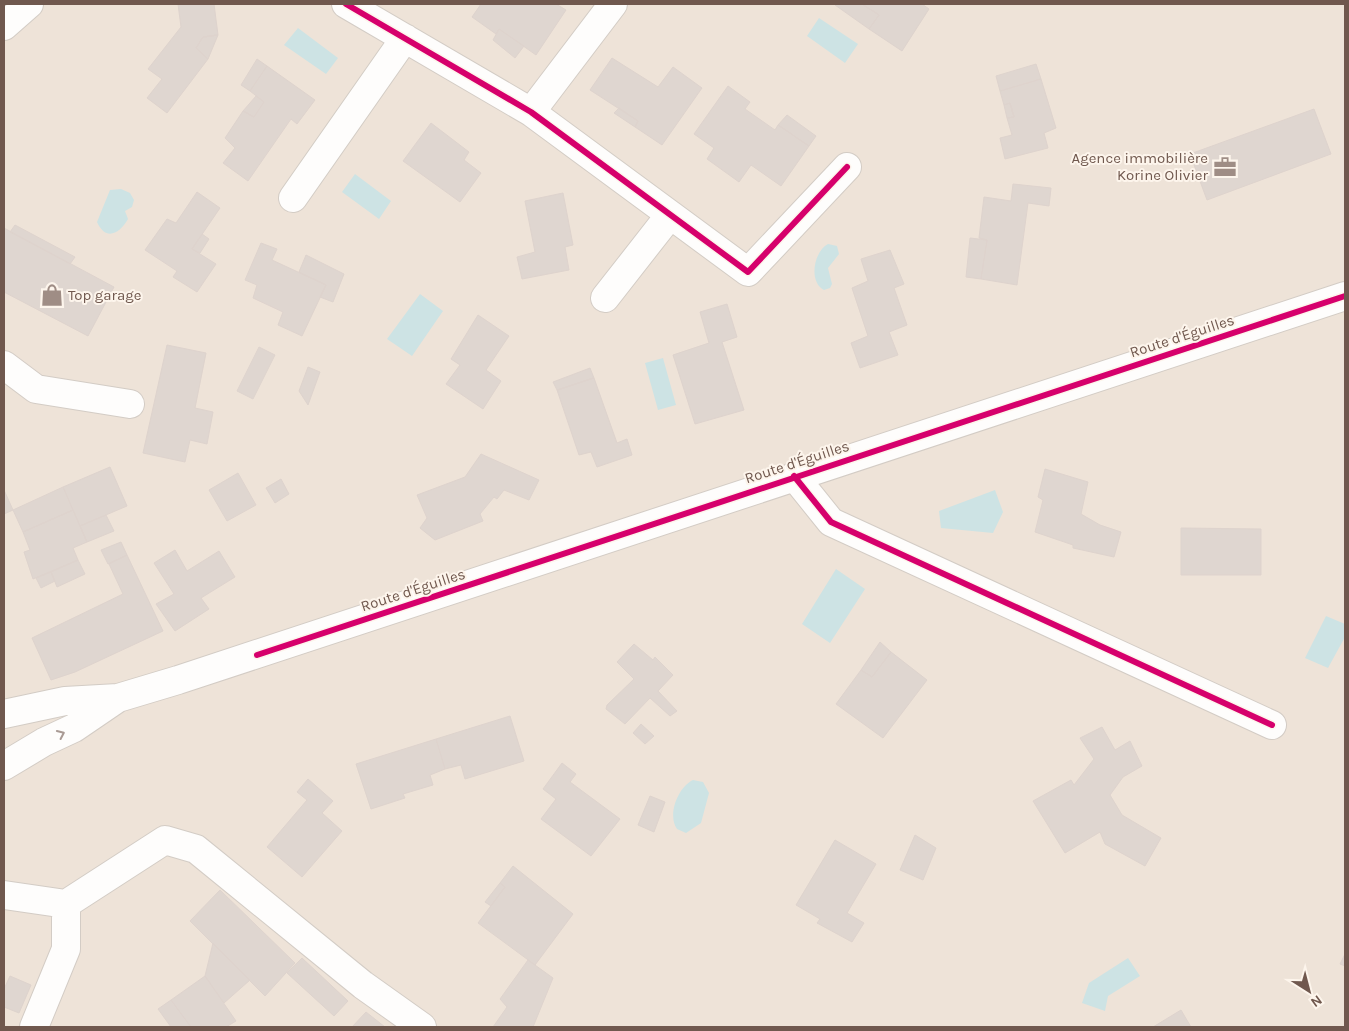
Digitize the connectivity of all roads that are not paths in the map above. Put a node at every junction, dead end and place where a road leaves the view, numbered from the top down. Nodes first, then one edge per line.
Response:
1 (6, 4) edge
2 (29, 4) edge
3 (346, 4) edge
4 (613, 4) edge
5 (4, 16) edge
6 (4, 26) edge
7 (405, 38) junction
8 (531, 112) junction
9 (847, 168) dead end
10 (293, 198) dead end
11 (670, 215) junction
12 (1345, 296) edge
13 (605, 298) dead end
14 (4, 364) edge
15 (130, 404) dead end
16 (794, 476) junction
17 (118, 698) junction
18 (4, 714) edge
19 (1272, 725) dead end
20 (4, 766) edge
21 (4, 895) edge
22 (66, 904) junction
23 (34, 1027) edge
24 (422, 1027) edge

1 - 5 street
2 - 6 street
3 - 7 street
4 - 8 street
7 - 8 street
7 - 10 street
8 - 11 street
9 - 11 street
11 - 13 street
12 - 16 street, Route d'Éguilles
14 - 15 street
16 - 17 street, Route d'Éguilles
16 - 19 street
17 - 18 street, Route d'Éguilles
20 -> 17 street, Route d'Éguilles
21 - 22 street
22 - 23 street
22 - 24 street

